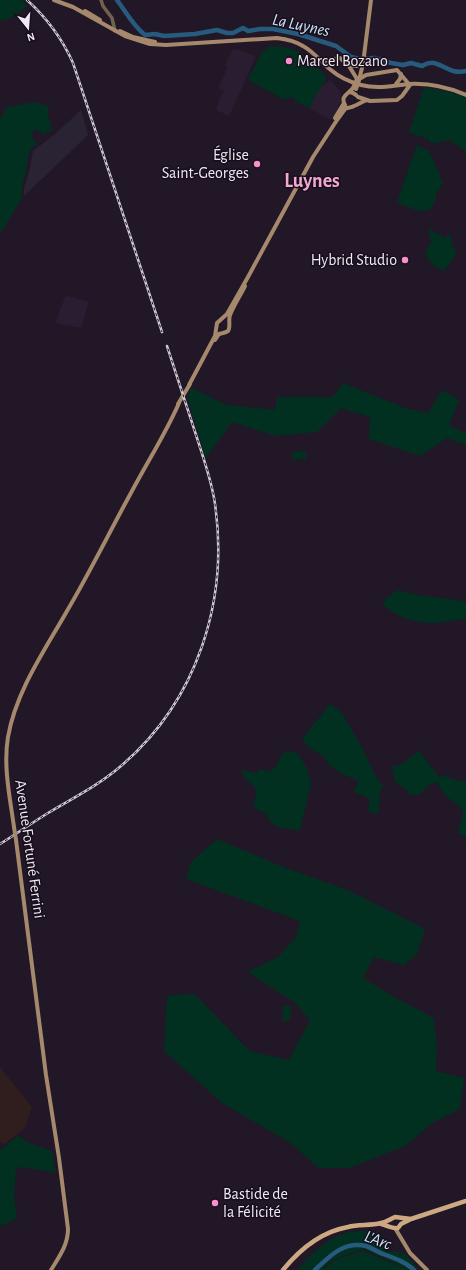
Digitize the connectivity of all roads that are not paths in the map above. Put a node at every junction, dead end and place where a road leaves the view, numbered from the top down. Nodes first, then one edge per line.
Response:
1 (54, 0) edge
2 (59, 0) edge
3 (101, 0) edge
4 (370, 0) edge
5 (112, 28) junction
6 (335, 59) junction
7 (324, 61) junction
8 (363, 63) junction
9 (349, 66) junction
10 (332, 69) junction
11 (372, 74) junction
12 (401, 74) junction
13 (358, 80) junction
14 (409, 84) junction
15 (396, 85) junction
16 (354, 88) junction
17 (350, 92) junction
18 (466, 94) edge
19 (357, 96) junction
20 (402, 96) junction
21 (367, 100) junction
22 (344, 103) junction
23 (358, 103) junction
24 (349, 107) junction
25 (324, 139) junction
26 (248, 277) junction
27 (222, 320) junction
28 (229, 324) junction
29 (216, 329) junction
30 (223, 333) junction
31 (189, 385) junction
32 (466, 1201) edge
33 (400, 1218) junction
34 (411, 1219) junction
35 (391, 1220) junction
36 (380, 1224) junction
37 (397, 1226) junction
38 (51, 1270) edge
39 (283, 1270) edge
40 (427, 1270) edge

1 - 5 main road
2 - 5 main road
3 - 5 street
4 - 8 main road
5 - 7 main road
5 - 15 main road
6 - 7 main road
6 - 9 main road
6 - 10 main road
7 - 10 main road
8 - 9 main road
8 - 11 main road
8 - 13 main road
9 - 13 main road
10 - 15 main road
11 - 12 main road
11 - 13 main road
12 - 14 main road
12 - 15 main road
13 - 16 main road, bridge
14 - 15 main road
14 - 18 main road
14 - 20 main road
15 - 20 main road
16 - 17 main road
16 - 19 main road
17 - 19 main road
17 - 22 main road
19 - 21 main road
19 - 23 main road
20 - 21 main road
21 - 23 main road
22 - 24 main road
22 - 25 main road
23 - 24 main road
24 - 25 main road
25 - 26 main road
26 - 27 main road
26 - 28 main road
27 - 28 main road
27 - 29 main road
28 - 30 main road
29 - 30 main road
29 - 31 main road, Avenue Fortuné Ferrini
30 - 31 main road, Avenue Fortuné Ferrini
31 - 38 main road, Avenue Fortuné Ferrini, bridge
32 - 34 main road
33 - 34 main road
33 - 35 main road
33 - 37 main road
34 - 37 main road
35 - 36 main road
35 - 37 main road
36 - 37 main road
36 - 39 main road
37 - 40 main road

